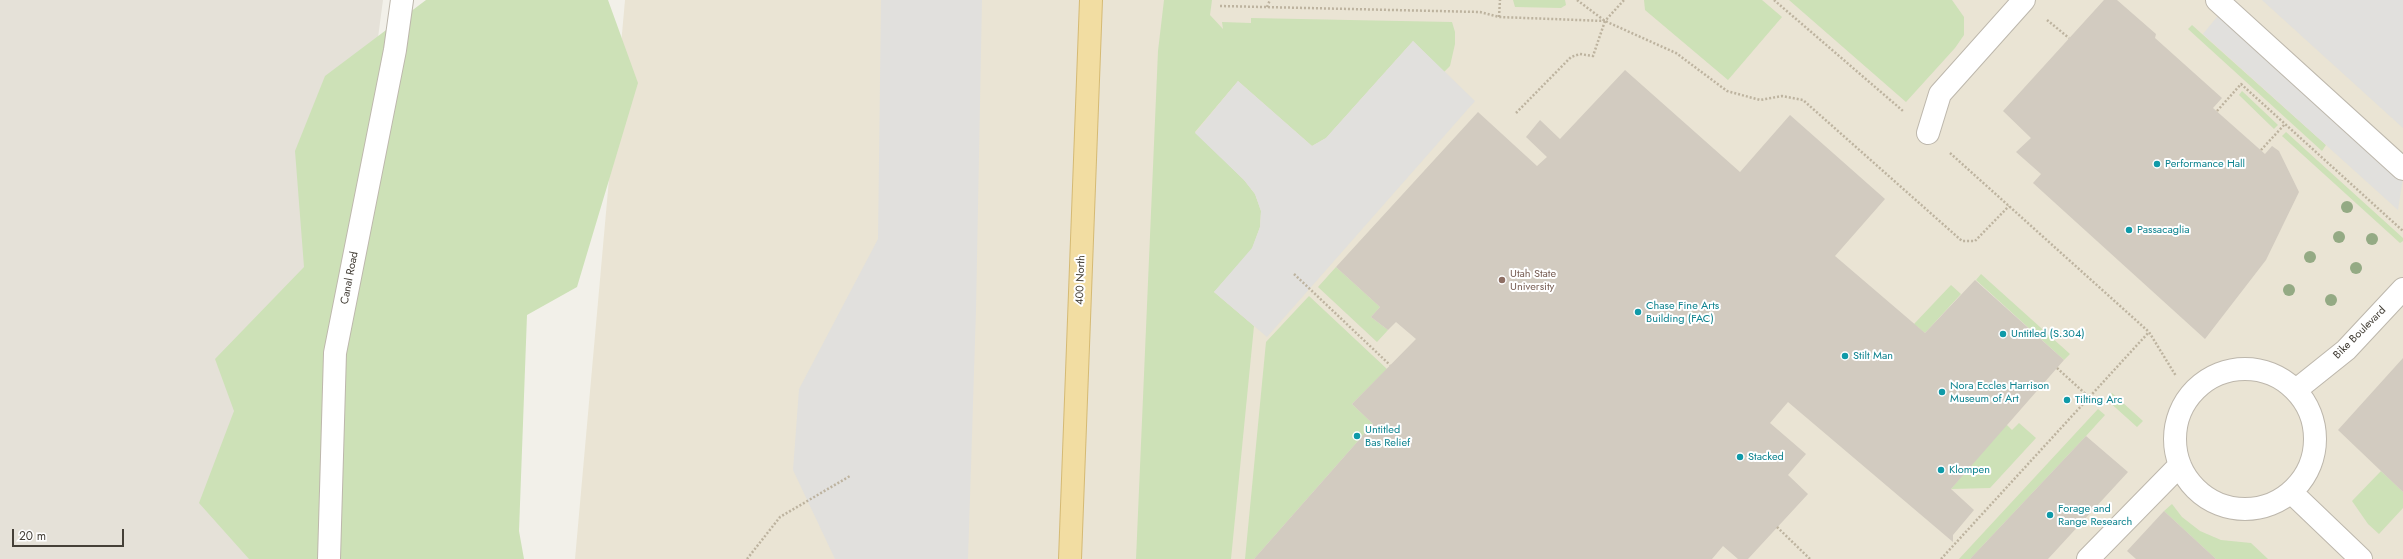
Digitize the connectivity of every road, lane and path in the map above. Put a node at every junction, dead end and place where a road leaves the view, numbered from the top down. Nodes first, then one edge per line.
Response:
1 (402, 0) edge
2 (1091, 0) edge
3 (1270, 0) edge
4 (1500, 0) edge
5 (1577, 0) edge
6 (1624, 0) edge
7 (1774, 0) edge
8 (2024, 0) edge
9 (2217, 0) edge
10 (1220, 6) dead end
11 (1267, 7) junction
12 (1499, 17) junction
13 (1606, 21) junction
14 (2217, 111) dead end
15 (1516, 114) dead end
16 (2284, 124) junction
17 (1928, 133) junction
18 (2261, 150) dead end
19 (2403, 169) edge
20 (2009, 206) junction
21 (2403, 231) edge
22 (1294, 274) dead end
23 (2403, 289) edge
24 (2149, 332) junction
25 (1390, 365) dead end
26 (2057, 368) dead end
27 (2176, 376) dead end
28 (2296, 390) junction
29 (2090, 398) junction
30 (2180, 464) junction
31 (850, 476) dead end
32 (2291, 492) junction
33 (1777, 527) dead end
34 (329, 559) edge
35 (747, 559) edge
36 (1070, 559) edge
37 (1810, 559) edge
38 (1941, 559) edge
39 (2088, 559) edge
40 (2360, 559) edge

1 - 34 street, Canal Road
2 - 36 main road, 400 North
3 - 11 path
4 - 12 path
5 - 13 path
6 - 13 path
7 - 17 path
8 - 17 street
9 - 19 street
10 - 11 path
11 - 12 path
12 - 13 path
13 - 15 path
13 - 20 path
14 - 16 path
16 - 18 path
16 - 21 path
17 - 20 path
20 - 24 path
22 - 25 path
23 - 28 street, Bike Boulevard
24 - 27 path
24 - 29 path
26 - 29 path
28 - 30 street
28 - 32 street
29 - 38 path
30 - 32 street
30 - 39 street
31 - 35 path
32 - 40 street
33 - 37 path

